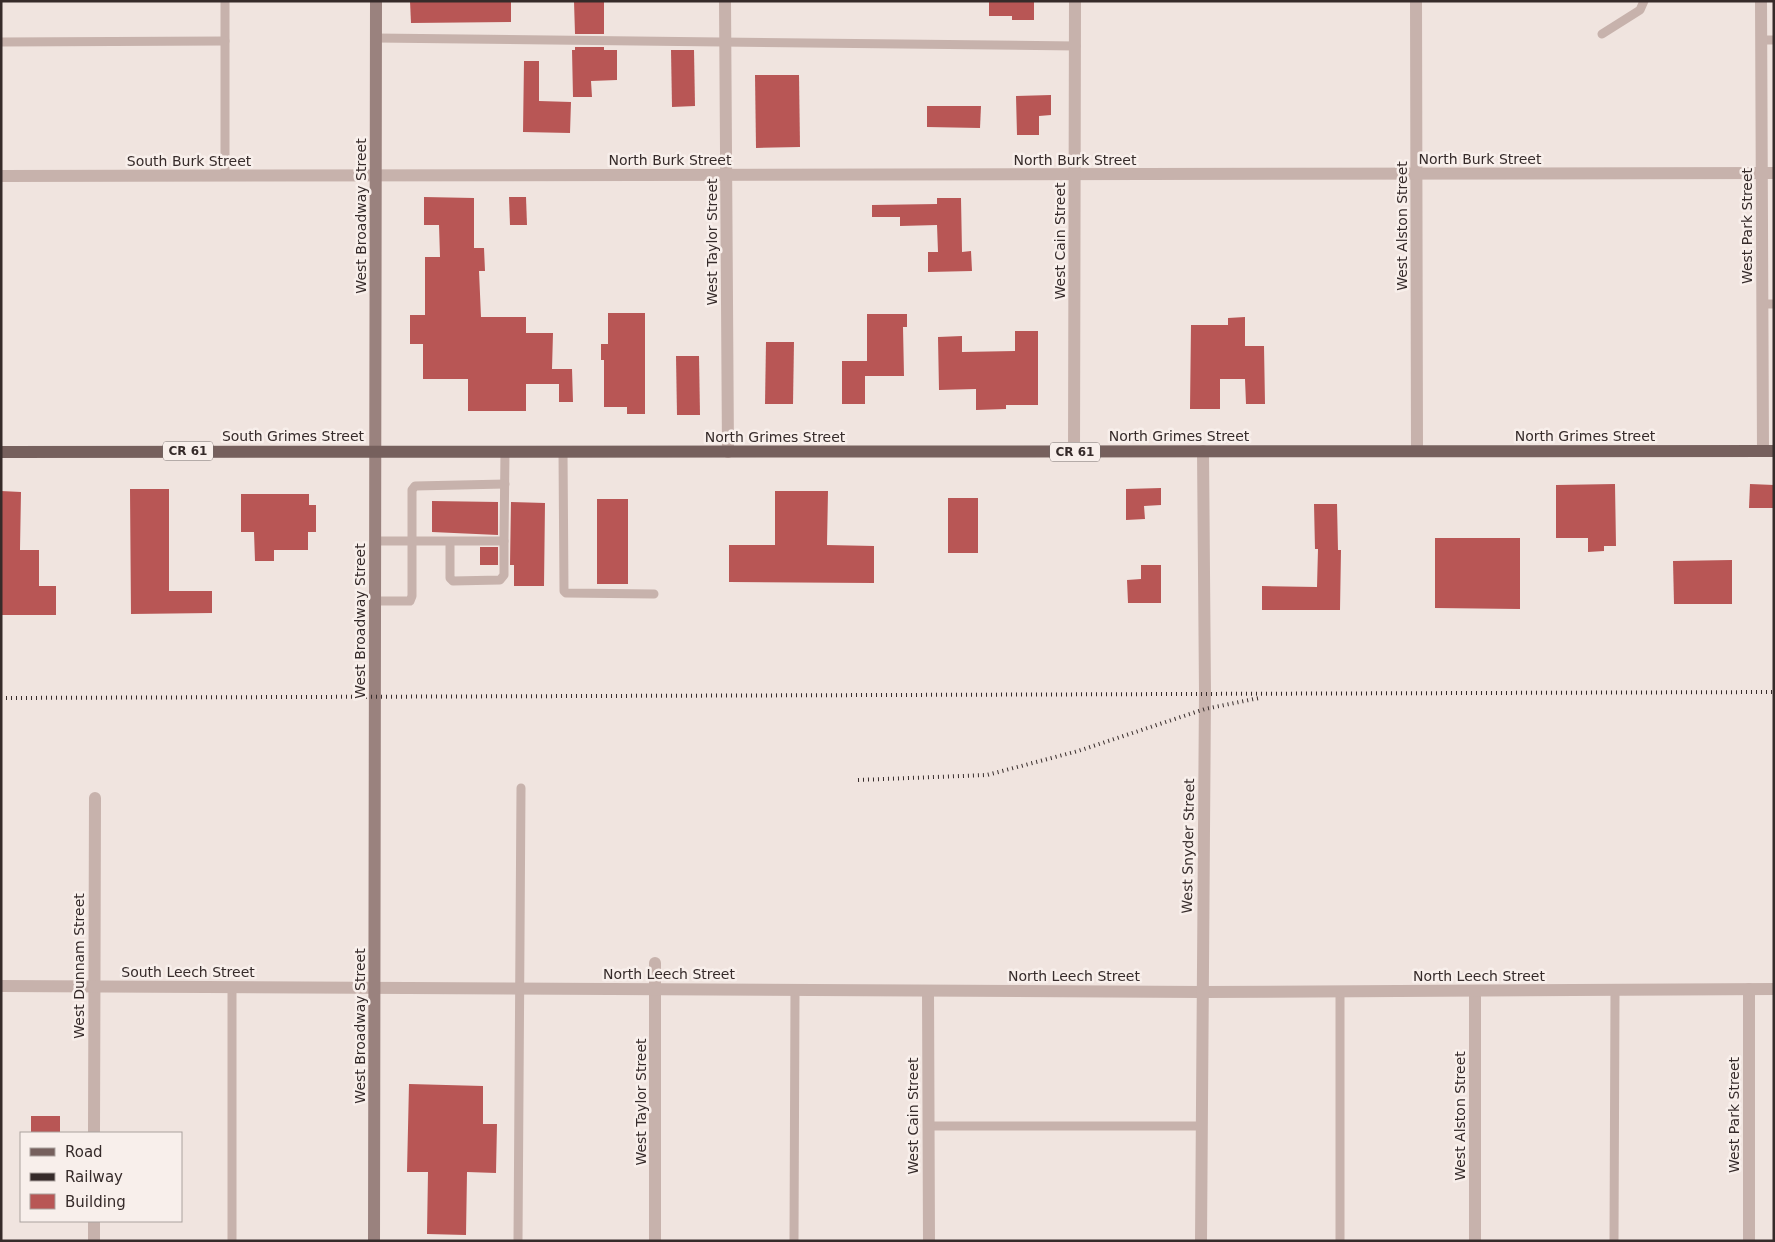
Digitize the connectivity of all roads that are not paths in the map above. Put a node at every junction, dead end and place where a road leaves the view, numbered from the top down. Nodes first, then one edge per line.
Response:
1 (225, 1) edge
2 (376, 1) edge
3 (726, 1) edge
4 (1075, 1) edge
5 (1416, 1) edge
6 (1644, 1) edge
7 (1762, 1) edge
8 (1602, 34) dead end
9 (376, 38) junction
10 (1768, 40) edge
11 (225, 41) junction
12 (1, 42) edge
13 (726, 42) junction
14 (1076, 46) junction
15 (1768, 173) edge
16 (726, 175) junction
17 (1075, 175) junction
18 (1416, 175) junction
19 (1, 176) edge
20 (225, 176) junction
21 (376, 176) junction
22 (1768, 304) edge
23 (375, 450) junction
24 (505, 451) junction
25 (563, 451) junction
26 (1203, 451) junction
27 (1417, 451) junction
28 (1769, 451) edge
29 (1, 452) edge
30 (728, 452) junction
31 (1074, 452) junction
32 (505, 484) junction
33 (375, 541) junction
34 (412, 541) junction
35 (450, 541) junction
36 (504, 541) junction
37 (654, 594) dead end
38 (375, 601) junction
39 (521, 788) dead end
40 (95, 798) dead end
41 (655, 963) dead end
42 (1, 986) edge
43 (94, 986) junction
44 (232, 987) junction
45 (375, 987) junction
46 (520, 988) junction
47 (656, 989) junction
48 (1774, 989) edge
49 (795, 990) junction
50 (1749, 990) junction
51 (928, 991) junction
52 (1615, 991) junction
53 (1202, 992) junction
54 (1340, 992) junction
55 (1475, 992) junction
56 (928, 1126) junction
57 (1201, 1126) junction
58 (94, 1132) edge
59 (94, 1222) edge
60 (94, 1241) edge
61 (232, 1241) edge
62 (374, 1241) edge
63 (518, 1241) edge
64 (655, 1241) edge
65 (794, 1241) edge
66 (928, 1241) edge
67 (1200, 1241) edge
68 (1340, 1241) edge
69 (1475, 1241) edge
70 (1614, 1241) edge
71 (1748, 1241) edge

1 - 11 lane
2 - 9 main road, West Broadway Street
3 - 13 street, West Taylor Street
4 - 14 street, West Cain Street
5 - 18 street, West Alston Street
6 - 8 lane
7 - 10 street, West Park Street
9 - 13 lane
9 - 21 main road, West Broadway Street
10 - 15 street, West Park Street
11 - 12 lane
11 - 20 lane
13 - 14 lane
13 - 16 street, West Taylor Street
14 - 17 street, West Cain Street
15 - 18 street, North Burk Street
15 - 22 street, West Park Street
16 - 17 street, North Burk Street
16 - 21 street, North Burk Street
16 - 30 street, West Taylor Street
17 - 18 street, North Burk Street
17 - 31 street, West Cain Street
18 - 27 street, West Alston Street
19 - 20 street, South Burk Street
20 - 21 street, South Burk Street
21 - 23 main road, West Broadway Street
22 - 28 street, West Park Street
23 - 24 main road, North Grimes Street / CR 61
23 - 29 main road, South Grimes Street / CR 61
23 - 33 main road, West Broadway Street
24 - 25 main road, North Grimes Street / CR 61
24 - 32 lane
25 - 30 main road, North Grimes Street / CR 61
25 - 37 lane
26 - 27 main road, North Grimes Street / CR 61
26 - 31 main road, North Grimes Street / CR 61
26 - 53 street, West Snyder Street
27 - 28 main road, North Grimes Street / CR 61
30 - 31 main road, North Grimes Street / CR 61
32 - 34 lane
32 - 36 lane
33 - 34 lane
33 - 38 main road, West Broadway Street
34 - 35 lane
34 - 38 lane
35 - 36 lane
35 - 36 lane
38 - 45 main road, West Broadway Street
39 - 46 lane
40 - 43 street, West Dunnam Street
41 - 47 street, West Taylor Street
42 - 43 street, South Leech Street
43 - 44 street, South Leech Street
43 - 58 street, West Dunnam Street
44 - 45 street, South Leech Street
44 - 61 lane
45 - 46 street, North Leech Street
45 - 62 main road, West Broadway Street
46 - 47 street, North Leech Street
46 - 63 lane
47 - 49 street, North Leech Street
47 - 64 street, West Taylor Street
48 - 50 street, North Leech Street
49 - 51 street, North Leech Street
49 - 65 lane
50 - 52 street, North Leech Street
50 - 71 street, West Park Street
51 - 53 street, North Leech Street
51 - 56 street, West Cain Street
52 - 55 street, North Leech Street
52 - 70 lane
53 - 54 street, North Leech Street
53 - 57 street, West Snyder Street
54 - 55 street, North Leech Street
54 - 68 lane
55 - 69 street, West Alston Street
56 - 57 lane
56 - 66 street, West Cain Street
57 - 67 street, West Snyder Street
59 - 60 street

